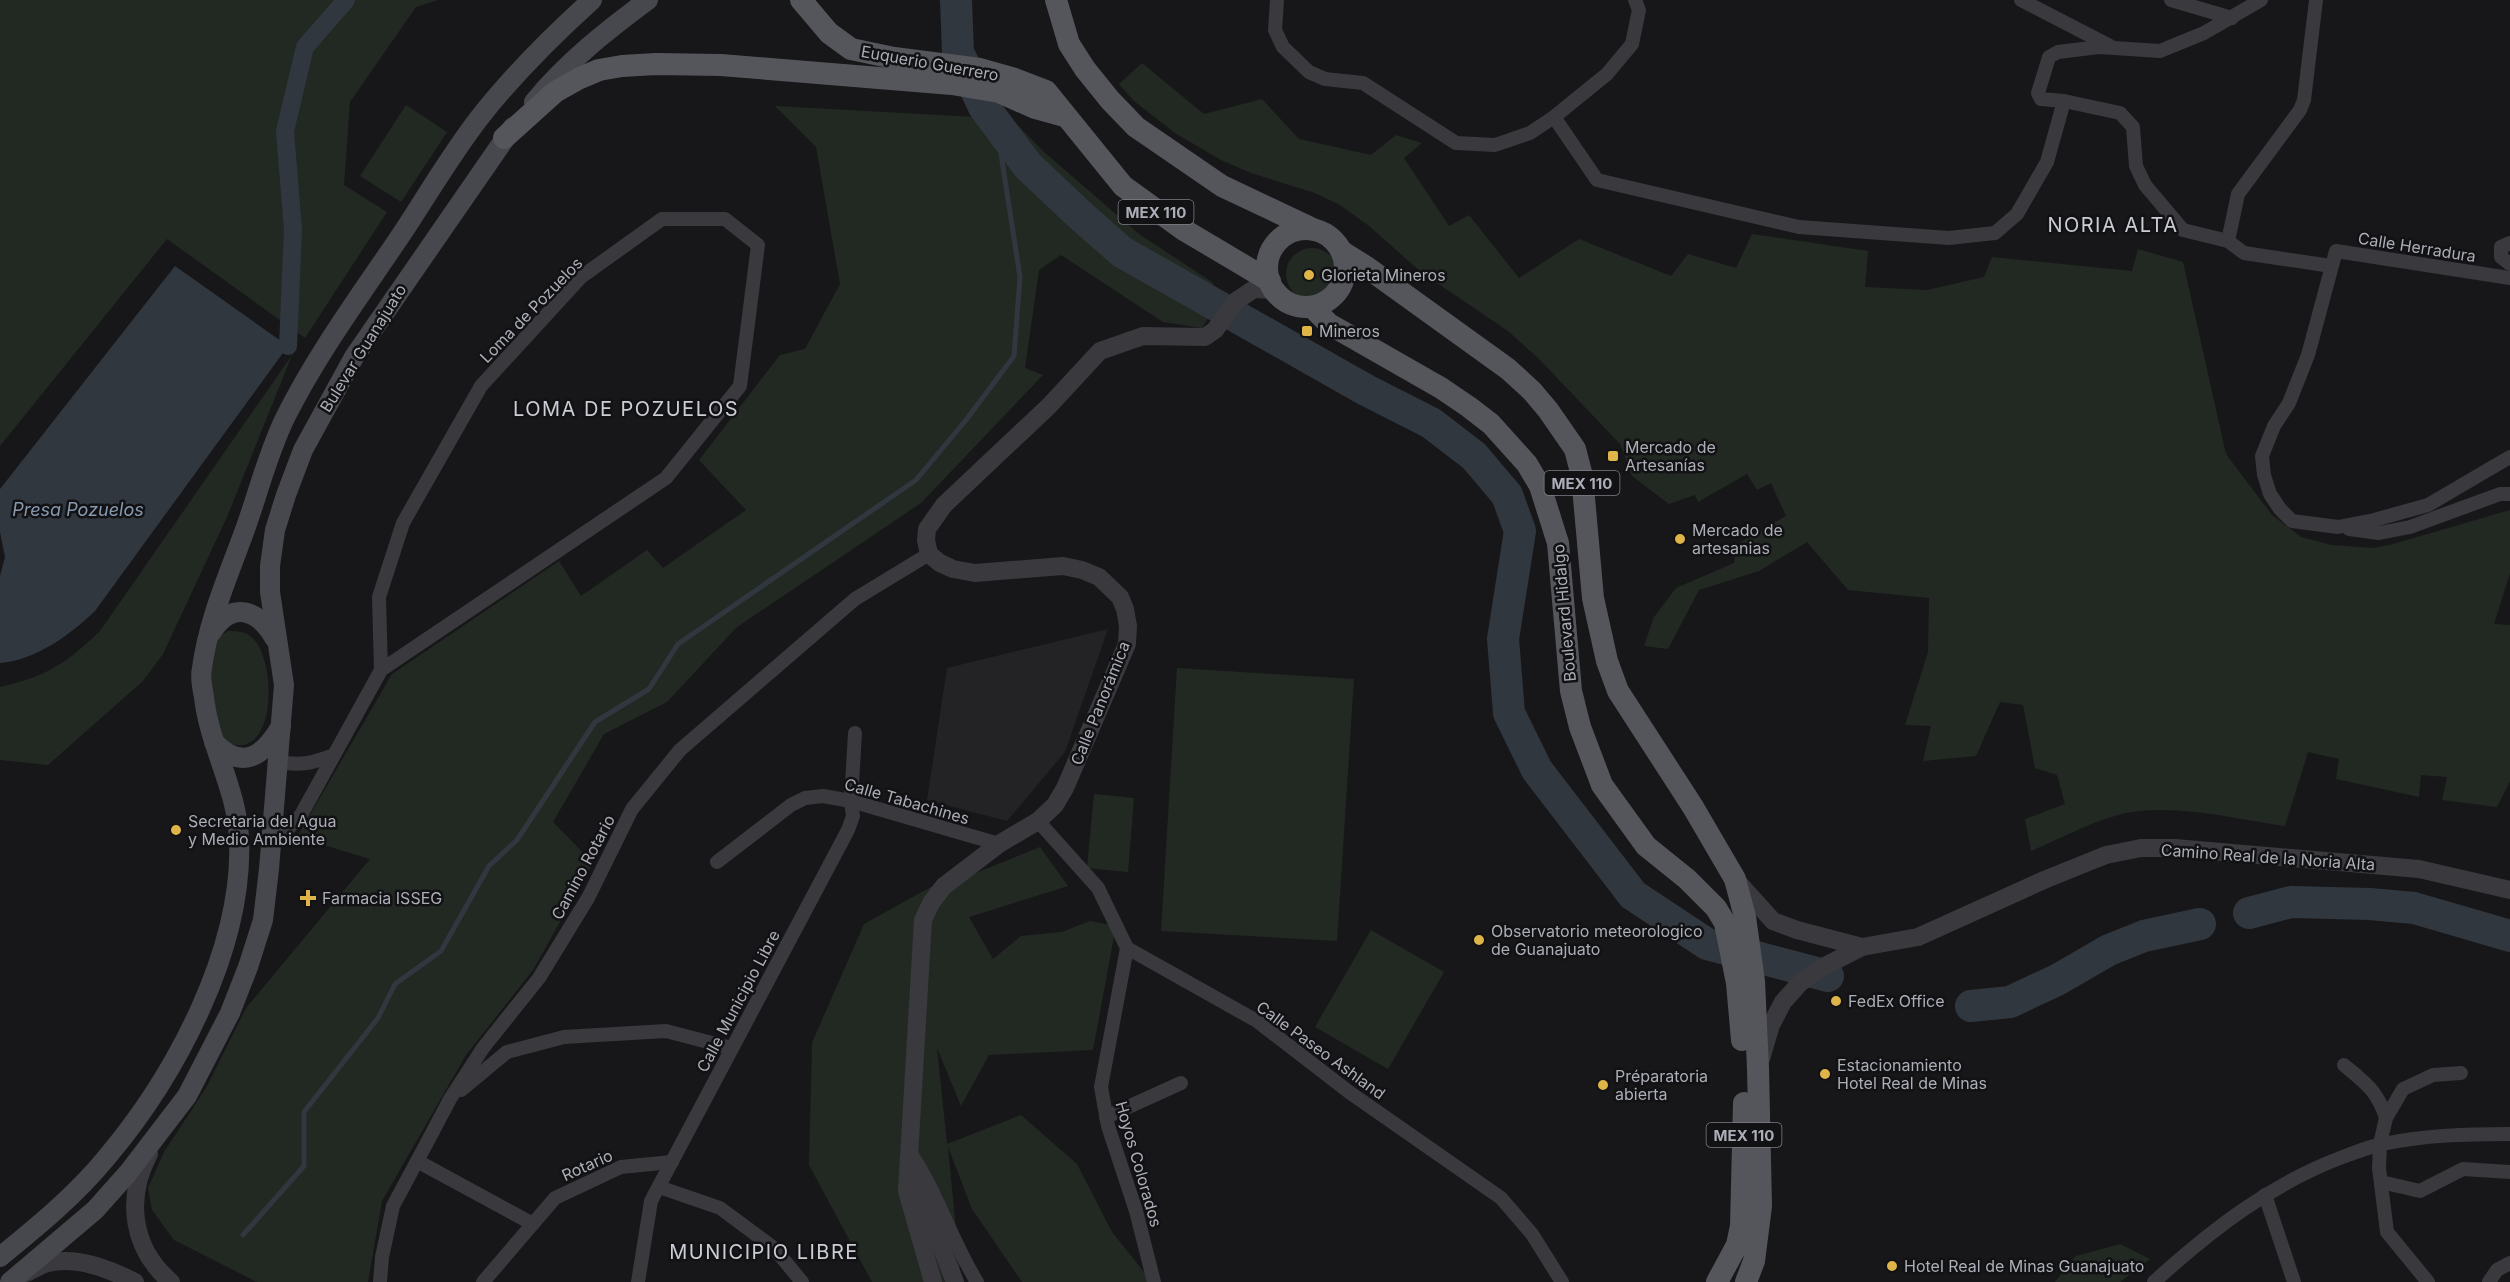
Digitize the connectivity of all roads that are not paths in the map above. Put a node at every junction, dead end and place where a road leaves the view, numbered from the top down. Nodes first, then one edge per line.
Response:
1 (592, 0) edge
2 (648, 0) edge
3 (801, 0) edge
4 (1056, 0) edge
5 (1277, 0) edge
6 (1635, 0) edge
7 (2021, 0) edge
8 (2171, 0) edge
9 (2261, 0) edge
10 (2316, 0) edge
11 (2232, 18) junction
12 (2114, 48) junction
13 (2064, 101) junction
14 (1064, 116) junction
15 (1554, 117) junction
16 (504, 138) junction
17 (1315, 230) junction
18 (2228, 241) junction
19 (2510, 243) edge
20 (1341, 251) junction
21 (2510, 264) edge
22 (2331, 266) junction
23 (2510, 278) edge
24 (1272, 286) junction
25 (1312, 307) junction
26 (2510, 457) edge
27 (2510, 494) edge
28 (2338, 527) junction
29 (929, 554) junction
30 (207, 642) junction
31 (278, 644) junction
32 (381, 670) junction
33 (282, 723) junction
34 (855, 733) dead end
35 (214, 742) junction
36 (334, 756) junction
37 (278, 762) junction
38 (851, 801) junction
39 (1038, 821) junction
40 (999, 844) junction
41 (271, 847) junction
42 (717, 862) dead end
43 (1735, 879) junction
44 (2510, 890) edge
45 (1735, 920) junction
46 (1862, 947) junction
47 (1127, 948) junction
48 (1746, 982) junction
49 (732, 1048) junction
50 (2344, 1065) dead end
51 (1758, 1068) junction
52 (2461, 1073) dead end
53 (1181, 1083) dead end
54 (450, 1099) junction
55 (1106, 1117) junction
56 (2386, 1118) junction
57 (161, 1132) junction
58 (2510, 1134) edge
59 (2380, 1144) junction
60 (909, 1157) junction
61 (417, 1161) junction
62 (672, 1162) junction
63 (2510, 1172) edge
64 (2381, 1182) junction
65 (659, 1187) junction
66 (2265, 1195) junction
67 (533, 1224) junction
68 (0, 1257) edge
69 (2510, 1263) edge
70 (13, 1280) edge
71 (930, 1280) edge
72 (135, 1282) edge
73 (171, 1282) edge
74 (380, 1282) edge
75 (483, 1282) edge
76 (638, 1282) edge
77 (802, 1282) edge
78 (956, 1282) edge
79 (977, 1282) edge
80 (1154, 1282) edge
81 (1562, 1282) edge
82 (1717, 1282) edge
83 (1746, 1282) edge
84 (2154, 1282) edge
85 (2294, 1282) edge
86 (2428, 1282) edge
87 (2489, 1282) edge

1 - 30 main road, Bulevar Guanajuato
2 - 16 main road, Bulevar Guanajuato
3 - 14 main road, Euquerio Guerrero / MEX 110
4 - 17 main road, MEX 110
5 - 15 street
6 - 15 street
7 - 12 street
8 - 11 street
9 - 11 street
10 - 18 street
11 - 12 street
12 - 13 street
13 - 15 street
13 - 18 street
14 - 16 main road
14 - 24 main road, MEX 110
16 - 31 main road, Bulevar Guanajuato
17 - 20 main road, MEX 110
17 - 24 main road
18 - 22 street
19 - 21 street
20 - 25 main road
20 - 43 main road, Boulevard Hidalgo / MEX 110
22 - 23 street, Calle Herradura
22 - 28 street
24 - 25 main road, MEX 110
24 - 29 street
25 - 45 main road, Boulevard Hidalgo / MEX 110
26 - 28 street
27 - 28 street
29 - 39 street, Calle Panorámica
29 - 54 street, Camino Rotario
30 - 31 main road
30 - 35 main road, Bulevar Guanajuato
31 - 33 main road, Bulevar Guanajuato
32 - 32 street, Loma de Pozuelos
32 - 36 street
33 - 35 main road
33 - 37 main road, Bulevar Guanajuato
34 - 38 street, Calle Municipio Libre
35 - 68 main road, Bulevar Guanajuato
36 - 37 street
36 - 41 street
37 - 41 main road, Bulevar Guanajuato
38 - 40 street, Calle Tabachines
38 - 42 street, Calle Tabachines
38 - 49 street, Calle Municipio Libre
39 - 40 street, Calle Panorámica
39 - 47 street
40 - 60 street, Calle Panorámica
41 - 57 main road, Bulevar Guanajuato
43 - 45 main road, MEX 110
43 - 46 street
44 - 46 street, Camino Real de la Noria Alta
45 - 48 main road, MEX 110
46 - 51 street
47 - 55 street, Hoyos Colorados
47 - 81 street, Calle Paseo Ashland
48 - 51 main road, MEX 110
48 - 82 main road, MEX 110
49 - 54 street
49 - 62 street, Calle Municipio Libre
50 - 56 street
51 - 83 main road, MEX 110
52 - 56 street
53 - 55 street
54 - 61 street, Camino Rotario
55 - 80 street, Hoyos Colorados
56 - 59 street
57 - 70 main road, Bulevar Guanajuato
57 - 73 street
58 - 59 street
59 - 64 street
59 - 66 street
60 - 71 street, Calle Panorámica
60 - 78 street, Calle Panorámica
60 - 79 street
61 - 67 street
61 - 74 street, Camino Rotario
62 - 65 street, Calle Municipio Libre
62 - 67 street, Rotario
63 - 64 street
64 - 86 street
65 - 76 street, Calle Municipio Libre
65 - 77 street
66 - 84 street
66 - 85 street
67 - 75 street, Rotario
69 - 87 street
70 - 72 street

